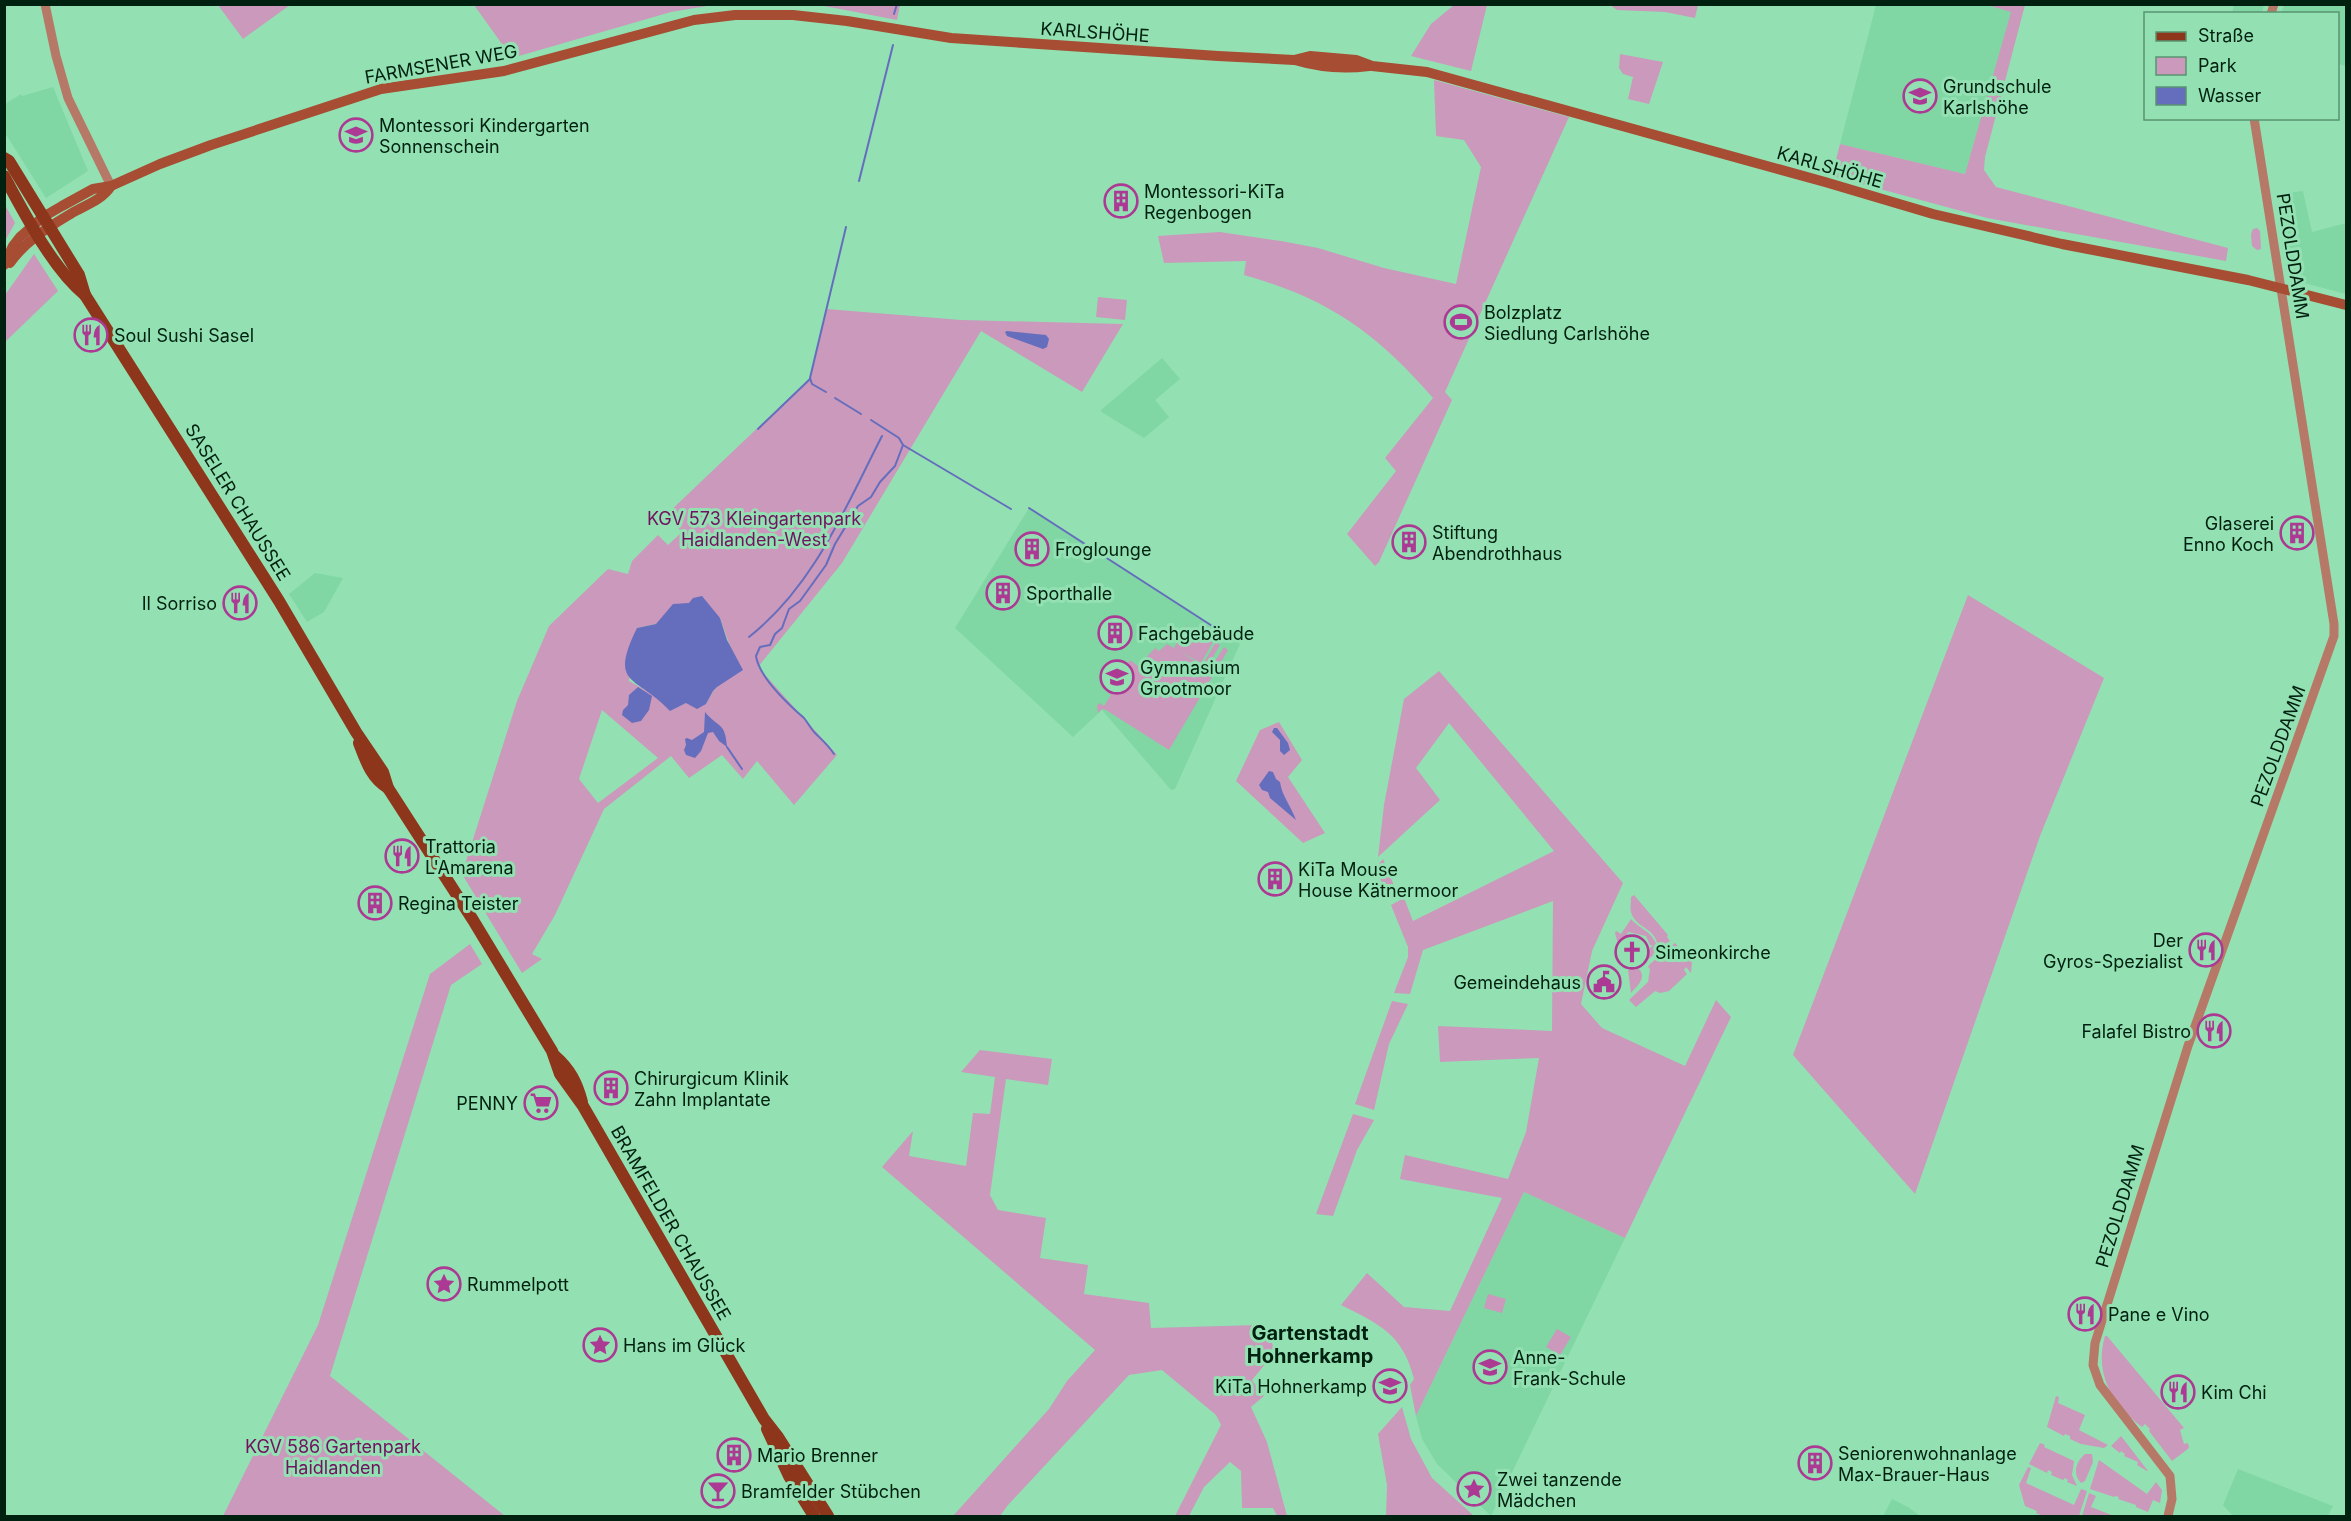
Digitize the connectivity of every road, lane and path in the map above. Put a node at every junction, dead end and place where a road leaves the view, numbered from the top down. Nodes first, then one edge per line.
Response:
1 (45, 4) edge
2 (895, 30) joint
3 (2254, 120) edge
4 (4, 158) edge
5 (4, 176) edge
6 (111, 186) junction
7 (46, 222) junction
8 (35, 230) junction
9 (4, 265) edge
10 (4, 272) edge
11 (2281, 289) junction
12 (85, 294) junction
13 (2346, 305) edge
14 (462, 903) joint
15 (802, 1488) junction
16 (814, 1516) edge
17 (828, 1516) edge
18 (2168, 1516) edge

1 - 6 street
2 - 6 main road, FARMSENER WEG
2 - 11 main road, KARLSHÖHE
3 - 11 street, PEZOLDDAMM
4 - 7 main road, SASELER CHAUSSEE
5 - 8 main road, SASELER CHAUSSEE
6 - 7 main road, FARMSENER WEG
7 - 8 main road, FARMSENER WEG
7 - 12 main road, SASELER CHAUSSEE
8 - 9 main road
8 - 10 main road
8 - 12 main road, SASELER CHAUSSEE
11 - 13 main road, KARLSHÖHE
11 - 18 street, PEZOLDDAMM
12 - 14 main road, SASELER CHAUSSEE
14 - 15 main road, BRAMFELDER CHAUSSEE
15 - 16 main road, BRAMFELDER CHAUSSEE
15 - 17 main road, BRAMFELDER CHAUSSEE

